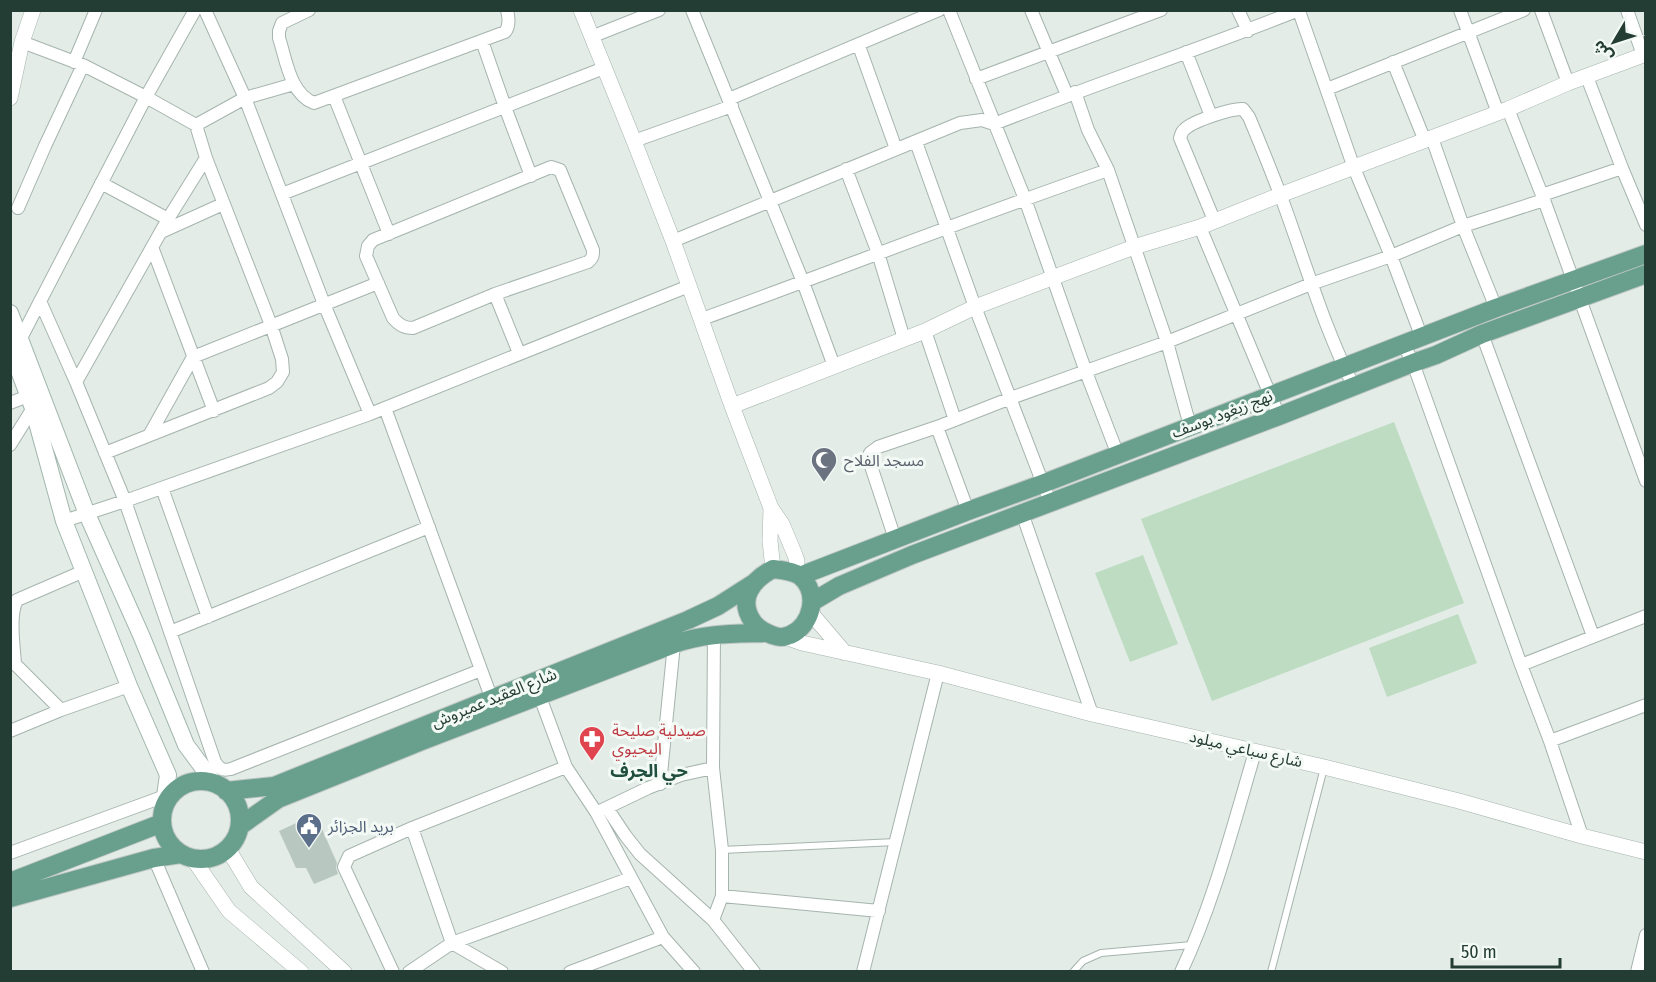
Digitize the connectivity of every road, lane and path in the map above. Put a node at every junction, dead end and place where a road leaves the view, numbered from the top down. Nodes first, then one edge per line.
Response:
1 (33, 10) edge
2 (96, 10) edge
3 (195, 10) edge
4 (205, 10) edge
5 (309, 10) edge
6 (507, 10) edge
7 (581, 10) edge
8 (659, 10) edge
9 (692, 10) edge
10 (939, 10) edge
11 (949, 10) edge
12 (1030, 10) edge
13 (1161, 10) edge
14 (1239, 10) edge
15 (1460, 10) edge
16 (1524, 10) edge
17 (1541, 10) edge
18 (1627, 10) edge
19 (1299, 11) edge
20 (1248, 31) junction
21 (1468, 33) junction
22 (591, 37) junction
23 (482, 41) junction
24 (22, 42) junction
25 (859, 45) junction
26 (1048, 52) junction
27 (1186, 52) junction
28 (1644, 54) edge
29 (1393, 62) junction
30 (78, 64) junction
31 (604, 69) junction
32 (1587, 76) junction
33 (976, 79) junction
34 (1568, 83) junction
35 (294, 84) junction
36 (1327, 89) junction
37 (1071, 94) junction
38 (334, 96) junction
39 (146, 97) junction
40 (10, 98) edge
41 (245, 98) junction
42 (730, 103) junction
43 (505, 107) junction
44 (1503, 111) junction
45 (1211, 116) junction
46 (994, 124) junction
47 (196, 125) junction
48 (1428, 139) junction
49 (634, 141) junction
50 (916, 142) junction
51 (896, 149) junction
52 (206, 158) junction
53 (361, 163) junction
54 (1354, 168) junction
55 (1622, 168) junction
56 (846, 169) junction
57 (1108, 170) junction
58 (531, 176) junction
59 (101, 183) junction
60 (282, 194) junction
61 (1280, 195) junction
62 (1543, 197) junction
63 (1025, 199) junction
64 (770, 200) junction
65 (223, 204) junction
66 (18, 208) dead end
67 (168, 219) junction
68 (1207, 223) junction
69 (1646, 225) edge
70 (1463, 226) junction
71 (947, 229) junction
72 (161, 232) junction
73 (389, 234) junction
74 (673, 241) junction
75 (1134, 247) junction
76 (152, 248) junction
77 (878, 253) junction
78 (1646, 254) edge
79 (1391, 256) junction
80 (1646, 274) edge
81 (1054, 278) junction
82 (802, 282) junction
83 (378, 284) junction
84 (1311, 284) junction
85 (689, 286) junction
86 (1576, 290) junction
87 (495, 294) junction
88 (40, 301) junction
89 (324, 304) junction
90 (975, 308) junction
91 (1496, 308) junction
92 (10, 313) edge
93 (1236, 314) junction
94 (702, 319) junction
95 (271, 325) junction
96 (925, 331) junction
97 (1482, 334) junction
98 (1422, 338) junction
99 (904, 339) junction
100 (1167, 342) junction
101 (15, 343) edge
102 (1404, 345) junction
103 (519, 354) junction
104 (193, 357) junction
105 (1413, 363) junction
106 (834, 366) junction
107 (1344, 368) junction
108 (1086, 372) junction
109 (76, 382) junction
110 (1354, 387) junction
111 (1270, 396) junction
112 (1011, 398) junction
113 (30, 402) junction
114 (10, 403) edge
115 (732, 406) junction
116 (385, 408) junction
117 (214, 411) junction
118 (370, 414) junction
119 (1279, 416) junction
120 (955, 420) junction
121 (1191, 426) junction
122 (937, 427) junction
123 (150, 434) junction
124 (10, 445) edge
125 (105, 453) junction
126 (1118, 455) junction
127 (1646, 481) edge
128 (1042, 484) junction
129 (162, 488) junction
130 (125, 501) junction
131 (1050, 502) junction
132 (771, 508) junction
133 (968, 511) junction
134 (1022, 513) junction
135 (87, 514) junction
136 (64, 521) junction
137 (429, 527) junction
138 (895, 539) junction
139 (773, 569) junction
140 (84, 571) junction
141 (797, 575) junction
142 (754, 583) junction
143 (811, 607) junction
144 (208, 616) junction
145 (1646, 616) edge
146 (170, 632) junction
147 (766, 633) junction
148 (714, 634) junction
149 (1593, 636) junction
150 (785, 637) junction
151 (674, 644) junction
152 (844, 653) junction
153 (13, 664) edge
154 (1521, 665) junction
155 (482, 670) junction
156 (938, 673) junction
157 (129, 686) junction
158 (540, 697) junction
159 (1646, 705) edge
160 (494, 706) junction
161 (61, 710) junction
162 (1092, 714) junction
163 (10, 731) edge
164 (1550, 741) junction
165 (1255, 752) junction
166 (566, 767) junction
167 (1324, 767) junction
168 (713, 768) junction
169 (660, 784) junction
170 (221, 787) junction
171 (163, 809) junction
172 (602, 810) junction
173 (240, 826) junction
174 (412, 828) junction
175 (1582, 836) junction
176 (896, 842) junction
177 (228, 849) junction
178 (722, 850) junction
179 (1646, 852) edge
180 (10, 853) edge
181 (187, 856) junction
182 (154, 858) junction
183 (631, 878) junction
184 (10, 882) edge
185 (722, 896) junction
186 (10, 898) edge
187 (879, 911) junction
188 (713, 920) junction
189 (1646, 935) edge
190 (663, 937) junction
191 (452, 943) junction
192 (1194, 945) junction
193 (203, 972) edge
194 (301, 972) edge
195 (344, 972) edge
196 (393, 972) edge
197 (409, 972) edge
198 (502, 972) edge
199 (570, 972) edge
200 (694, 972) edge
201 (754, 972) edge
202 (863, 972) edge
203 (1073, 972) edge
204 (1181, 972) edge
205 (1271, 972) edge
206 (1637, 972) edge

1 - 24 street
2 - 30 street
3 - 39 street
4 - 41 street
5 - 35 street
6 - 23 street
7 - 22 street
8 - 22 street
9 - 42 street
10 - 25 street
11 - 33 street
12 - 26 street
13 - 26 street
14 - 20 street
15 - 21 street
16 - 21 street
17 - 34 street
18 - 28 street
19 - 20 street
19 - 36 street
20 - 27 street
21 - 29 street
21 - 44 street
22 - 31 street
23 - 38 street
23 - 43 street
24 - 30 street
24 - 40 street
25 - 42 street
25 - 51 street
26 - 33 street
26 - 37 street
27 - 37 street
27 - 45 street
28 - 32 street
29 - 36 street
29 - 48 street
30 - 39 street
30 - 66 street
31 - 43 street
31 - 49 street
32 - 34 street
32 - 55 street
33 - 46 street
34 - 44 street
35 - 38 street
35 - 41 street
36 - 54 street
37 - 46 street
37 - 57 street
38 - 53 street
39 - 47 street
39 - 59 street
41 - 47 street
41 - 60 street
42 - 49 street
42 - 64 street
43 - 53 street
43 - 58 street
44 - 48 street
44 - 62 street
45 - 61 street
45 - 68 street
46 - 50 street
46 - 63 street
47 - 52 street
48 - 54 street
48 - 70 street
49 - 74 street
50 - 51 street
50 - 71 street
51 - 56 street
52 - 65 street
52 - 67 street
53 - 60 street
53 - 73 street
54 - 61 street
54 - 79 street
55 - 62 street
55 - 69 street
56 - 64 street
56 - 77 street
57 - 63 street
57 - 75 street
58 - 73 street
58 - 87 street
59 - 67 street
59 - 88 street
60 - 89 street
61 - 68 street
61 - 84 street
62 - 70 street
62 - 86 street
63 - 71 street
63 - 81 street
64 - 74 street
64 - 82 street
65 - 72 street
65 - 95 street
67 - 72 street
68 - 75 street
68 - 93 street
70 - 79 street
70 - 91 street
71 - 77 street
71 - 90 street
72 - 76 street
73 - 83 street
74 - 85 street
75 - 81 street
75 - 100 street
76 - 104 street
76 - 109 street
77 - 82 street
77 - 99 street
78 - 86 main road, نهج زيغود يوسف
79 - 84 street
79 - 98 street
80 - 86 main road, نهج زيغود يوسف
81 - 90 street
81 - 108 street
82 - 94 street
82 - 106 street
83 - 87 street
83 - 89 street
84 - 93 street
84 - 107 street
85 - 94 street
85 - 103 street
86 - 91 main road, نهج زيغود يوسف
86 - 97 main road, نهج زيغود يوسف
86 - 127 street
87 - 103 street
88 - 101 street
88 - 109 street
89 - 95 street
89 - 118 street
90 - 96 street
90 - 112 street
91 - 98 main road, نهج زيغود يوسف
92 - 101 main road
93 - 100 street
93 - 111 street
94 - 115 street
95 - 104 street
95 - 117 street
96 - 99 street
96 - 120 street
97 - 105 main road, نهج زيغود يوسف
97 - 149 street
98 - 102 main road, نهج زيغود يوسف
99 - 106 street
100 - 108 street
100 - 121 street
101 - 113 main road
101 - 135 main road
102 - 105 street
102 - 107 main road, نهج زيغود يوسف
103 - 116 street
104 - 117 street
104 - 123 street
105 - 110 main road, نهج زيغود يوسف
105 - 154 street
106 - 115 street
107 - 110 street
107 - 111 main road, نهج زيغود يوسف
108 - 112 street
108 - 126 street
109 - 125 street
110 - 119 main road, نهج زيغود يوسف
111 - 119 street
111 - 121 main road, نهج زيغود يوسف
112 - 120 street
112 - 128 street
113 - 114 street
113 - 124 street
113 - 136 main road
115 - 132 street
116 - 118 street
116 - 137 street
117 - 123 street
118 - 129 street
119 - 131 main road, نهج زيغود يوسف
120 - 122 street
121 - 126 main road, نهج زيغود يوسف
122 - 133 street
122 - 138 street
123 - 125 street
125 - 130 street
126 - 128 main road, نهج زيغود يوسف
128 - 131 street
128 - 133 main road, نهج زيغود يوسف
129 - 130 street
129 - 144 street
130 - 135 street
130 - 146 street
131 - 134 main road, نهج زيغود يوسف
132 - 139 street
132 - 141 street
133 - 138 main road, نهج زيغود يوسف
134 - 143 main road, نهج زيغود يوسف
134 - 162 street
135 - 136 street
135 - 170 main road
136 - 140 main road
137 - 144 street
137 - 155 street
138 - 141 main road, نهج زيغود يوسف
139 - 141 main road
139 - 142 main road
140 - 153 street
140 - 157 main road
141 - 143 main road
142 - 147 main road
142 - 160 main road, شارع العقيد عميروش
143 - 150 main road
143 - 152 street
144 - 146 street
145 - 149 street
146 - 155 street
147 - 148 main road, شارع العقيد عميروش
147 - 150 main road
148 - 151 main road, شارع العقيد عميروش
148 - 168 street
149 - 154 street
150 - 152 street, شارع سباعي ميلود
151 - 158 main road, شارع العقيد عميروش
151 - 169 street
152 - 156 street, شارع سباعي ميلود
153 - 161 street
154 - 164 street
155 - 160 street
156 - 162 street, شارع سباعي ميلود
156 - 176 street
157 - 161 street
157 - 171 main road
158 - 160 main road, شارع العقيد عميروش
158 - 166 street
159 - 164 street
160 - 170 main road, شارع العقيد عميروش
160 - 173 main road, شارع العقيد عميروش
161 - 163 street
162 - 165 street, شارع سباعي ميلود
164 - 175 street
165 - 167 street, شارع سباعي ميلود
165 - 192 street
166 - 172 street
166 - 174 street
167 - 175 street, شارع سباعي ميلود
167 - 205 lane
168 - 169 street
168 - 178 street
169 - 172 street
170 - 171 main road
170 - 173 main road
171 - 180 street
171 - 181 main road
171 - 184 main road
172 - 183 street
172 - 188 street
173 - 177 main road
174 - 191 street
174 - 196 street
175 - 179 street, شارع سباعي ميلود
176 - 178 lane
176 - 187 street
177 - 181 main road
177 - 195 street
178 - 185 street
181 - 182 main road
181 - 194 street
182 - 186 main road
182 - 193 street
183 - 190 street
183 - 191 street
185 - 187 street
185 - 188 street
187 - 202 street
188 - 201 street
189 - 206 street
190 - 199 street
190 - 200 street
191 - 197 street
191 - 198 street
192 - 203 lane
192 - 204 street

